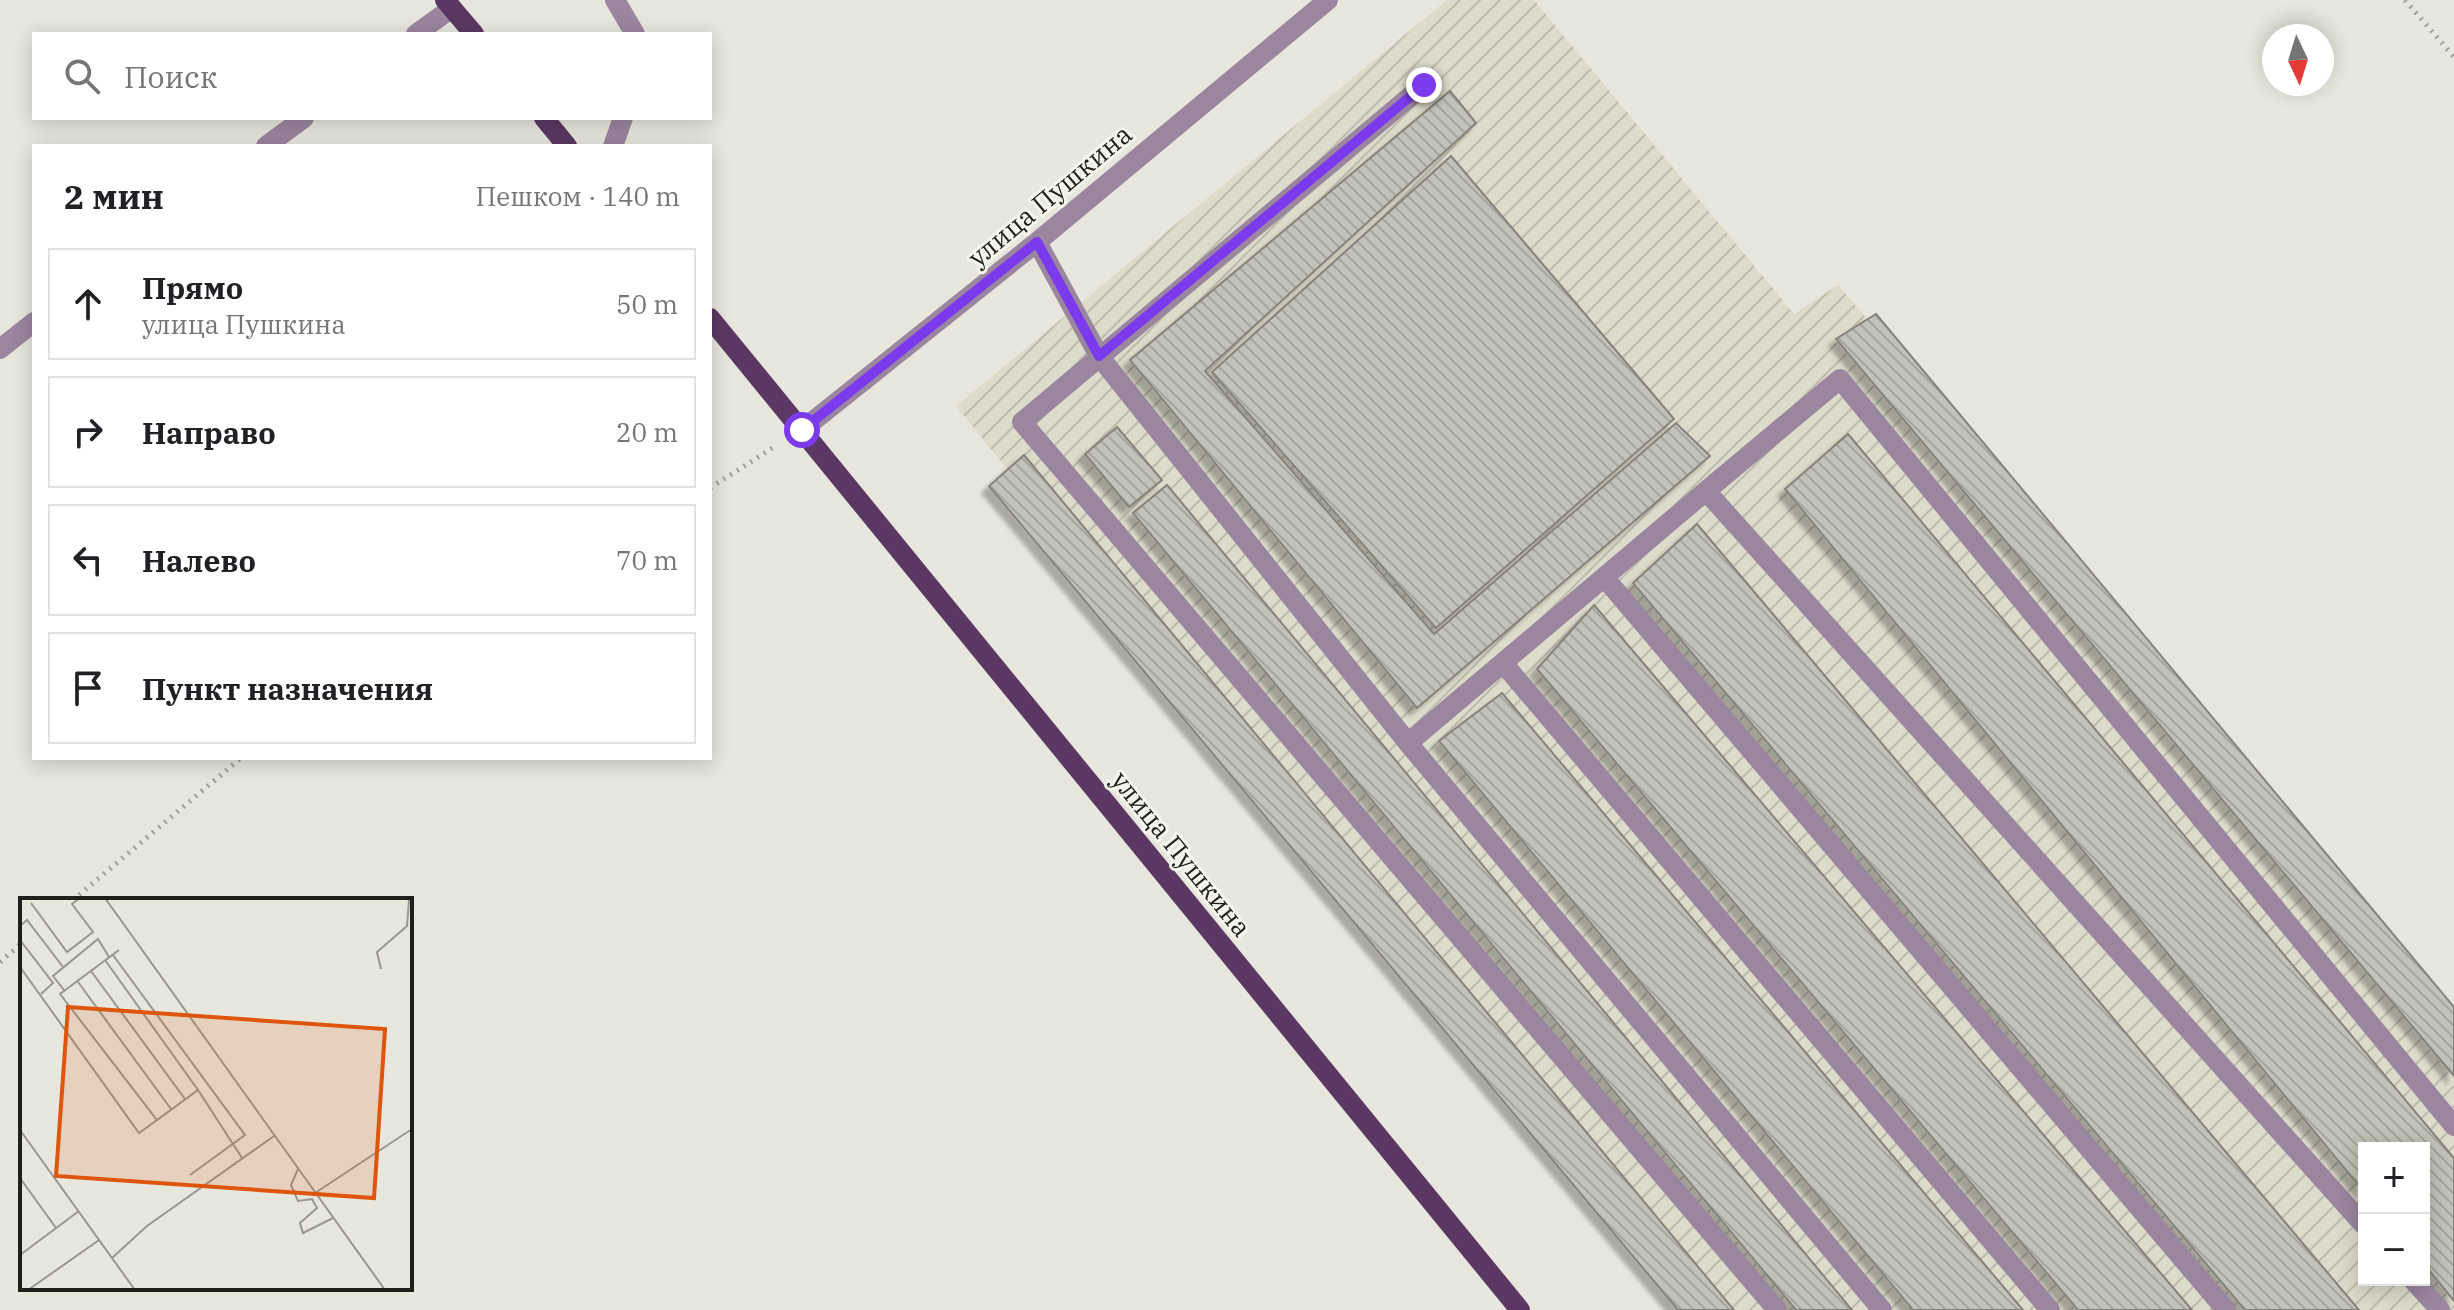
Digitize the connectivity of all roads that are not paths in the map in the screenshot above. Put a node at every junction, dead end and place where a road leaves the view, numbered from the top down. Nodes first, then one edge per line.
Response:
1 (615, 0) edge
2 (1328, 0) edge
3 (448, 4) edge
4 (418, 32) edge
5 (472, 32) edge
6 (634, 32) edge
7 (1424, 85) dead end
8 (301, 120) edge
9 (546, 120) edge
10 (622, 120) edge
11 (269, 144) edge
12 (565, 144) edge
13 (614, 144) edge
14 (1037, 242) junction
15 (712, 320) edge
16 (32, 324) edge
17 (0, 349) edge
18 (1099, 356) junction
19 (802, 430) junction
20 (1706, 491) junction
21 (1604, 577) junction
22 (1503, 663) junction
23 (1408, 743) junction
24 (2454, 1126) edge
25 (2358, 1218) edge
26 (2418, 1286) edge
27 (1520, 1310) edge
28 (1777, 1310) edge
29 (1882, 1310) edge
30 (2050, 1310) edge
31 (2226, 1310) edge
32 (2440, 1310) edge

1 - 6 street
2 - 14 street, улица Пушкина
3 - 4 street
3 - 5 main road
7 - 18 street
8 - 11 street
9 - 12 main road
10 - 13 street
14 - 18 street
14 - 19 street, улица Пушкина
15 - 19 main road, улица Пушкина
16 - 17 street
18 - 23 street
18 - 28 street
19 - 27 main road, улица Пушкина
20 - 21 street
20 - 24 street
20 - 25 street
21 - 22 street
21 - 31 street
22 - 23 street
22 - 30 street
23 - 29 street
26 - 32 street

